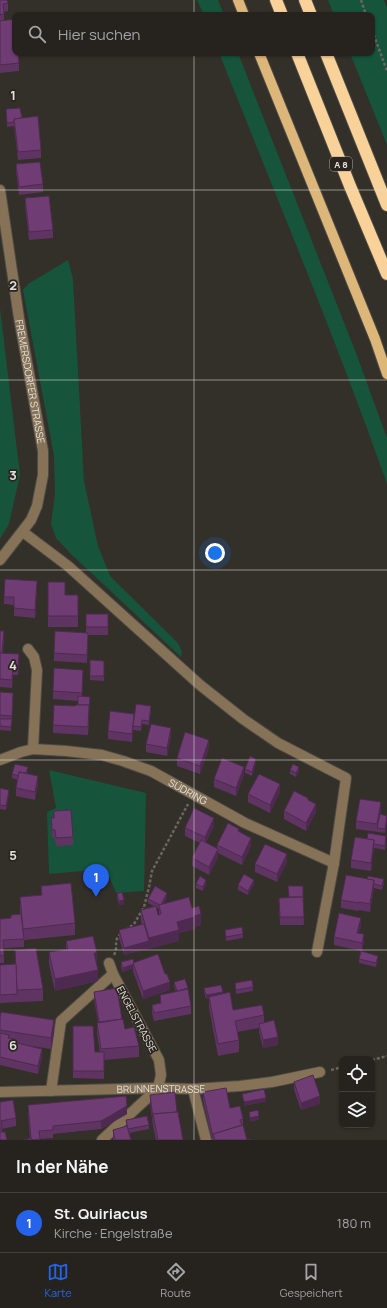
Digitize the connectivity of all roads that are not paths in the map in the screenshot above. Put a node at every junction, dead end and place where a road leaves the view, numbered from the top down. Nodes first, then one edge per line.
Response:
1 (238, 0) edge
2 (276, 0) edge
3 (305, 0) edge
4 (243, 12) edge
5 (281, 12) edge
6 (310, 12) edge
7 (260, 56) edge
8 (298, 56) edge
9 (327, 56) edge
10 (0, 190) edge
11 (387, 205) edge
12 (387, 274) edge
13 (387, 374) edge
14 (23, 532) junction
15 (0, 560) edge
16 (28, 649) dead end
17 (33, 749) junction
18 (0, 760) edge
19 (334, 863) junction
20 (317, 952) dead end
21 (109, 963) road end
22 (113, 974) junction
23 (320, 1072) dead end
24 (158, 1088) junction
25 (193, 1089) junction
26 (51, 1091) junction
27 (0, 1092) edge
28 (102, 1140) edge
29 (206, 1140) edge

1 - 4 main road
2 - 5 highway
3 - 6 highway
7 - 13 main road
8 - 12 highway, A 8
9 - 11 highway, A 8
10 - 14 street, FREMERSDORFER STRASSE
14 - 15 street, FREMERSDORFER STRASSE
14 - 19 street
16 - 17 street
17 - 18 street, SÜDRING
17 - 19 street, SÜDRING
19 - 20 street
21 - 22 street, ENGELSTRASSE
22 - 24 street, ENGELSTRASSE
22 - 26 street, ENGELSTRASSE
23 - 25 street, BRUNNENSTRASSE
24 - 25 street, BRUNNENSTRASSE
24 - 26 street, BRUNNENSTRASSE
24 - 28 street
25 - 29 street
26 - 27 street, BRUNNENSTRASSE

